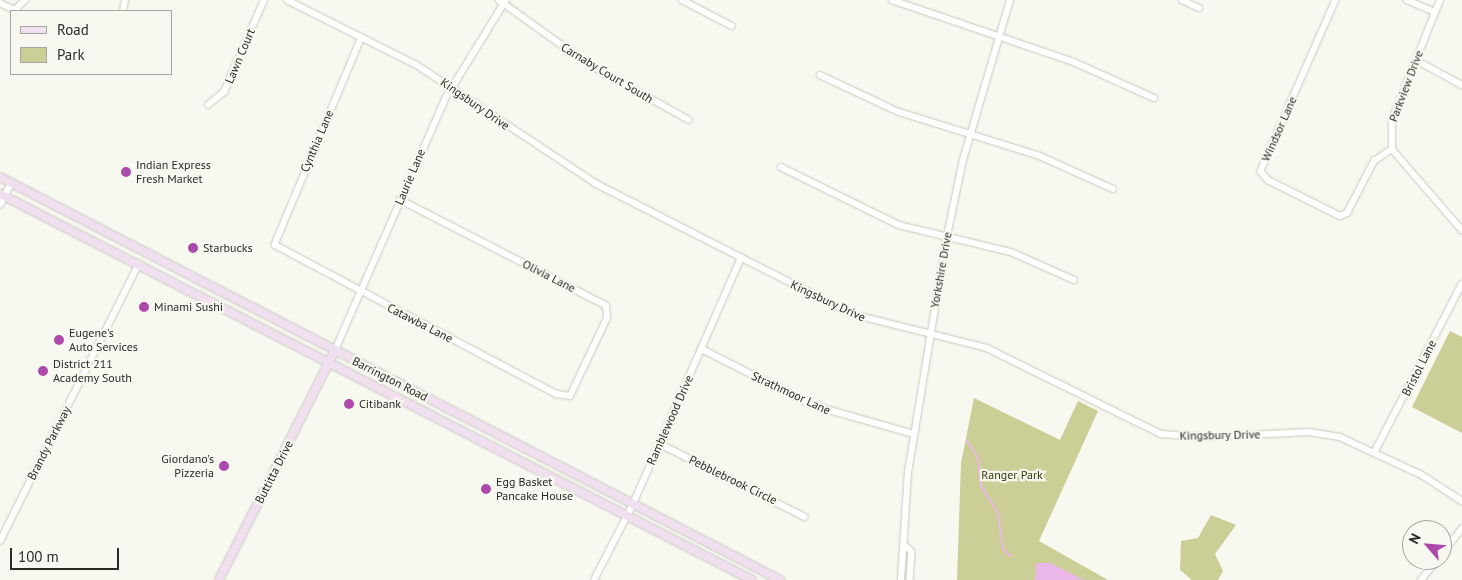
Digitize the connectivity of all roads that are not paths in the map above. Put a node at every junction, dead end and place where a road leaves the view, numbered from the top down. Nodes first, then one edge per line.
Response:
1 (25, 0) edge
2 (264, 0) edge
3 (288, 0) edge
4 (682, 0) edge
5 (892, 0) edge
6 (1010, 0) edge
7 (1182, 0) edge
8 (1336, 0) edge
9 (1407, 0) edge
10 (1440, 0) edge
11 (503, 1) edge
12 (0, 3) edge
13 (1199, 8) dead end
14 (1435, 12) junction
15 (732, 26) dead end
16 (362, 37) junction
17 (998, 38) junction
18 (1416, 60) junction
19 (820, 75) dead end
20 (1462, 85) edge
21 (451, 86) junction
22 (1154, 98) dead end
23 (208, 105) dead end
24 (689, 120) dead end
25 (970, 136) junction
26 (1392, 149) junction
27 (781, 167) dead end
28 (0, 177) edge
29 (11, 183) junction
30 (1114, 189) dead end
31 (2, 195) edge
32 (400, 200) junction
33 (0, 205) edge
34 (1462, 230) edge
35 (947, 236) junction
36 (275, 245) joint
37 (741, 258) junction
38 (139, 264) junction
39 (1074, 280) dead end
40 (1462, 284) edge
41 (360, 292) junction
42 (930, 334) junction
43 (702, 349) junction
44 (335, 350) junction
45 (329, 363) junction
46 (568, 397) joint
47 (914, 434) junction
48 (660, 444) junction
49 (1375, 451) junction
50 (1462, 501) edge
51 (633, 504) junction
52 (627, 516) junction
53 (806, 517) dead end
54 (1462, 528) edge
55 (0, 541) edge
56 (1452, 541) edge
57 (906, 546) junction
58 (1429, 570) edge
59 (219, 580) edge
60 (594, 580) edge
61 (752, 580) edge
62 (780, 580) edge
63 (901, 580) edge
64 (910, 580) edge
65 (1421, 580) edge

1 - 12 street
2 - 23 street, Lawn Court
3 - 16 street, Kingsbury Drive
4 - 15 street
5 - 17 street
6 - 17 street, Yorkshire Drive
7 - 13 street
8 - 26 street, Windsor Lane
9 - 14 street
10 - 14 street, Parkview Drive
11 - 21 street, Laurie Lane
11 - 24 street, Carnaby Court South
14 - 18 street, Parkview Drive
16 - 21 street, Kingsbury Drive
16 - 36 street, Cynthia Lane
17 - 22 street
17 - 25 street, Yorkshire Drive
18 - 20 street
18 - 26 street, Parkview Drive
19 - 25 street
21 - 32 street, Laurie Lane
21 - 37 street, Kingsbury Drive
25 - 30 street
25 - 35 street, Yorkshire Drive
26 - 34 street
27 - 35 street
28 - 29 main road, Barrington Road
29 - 31 street
29 - 44 main road, Barrington Road
31 - 33 street
31 - 38 main road, Barrington Road
32 - 41 street, Laurie Lane
32 - 46 street, Olivia Lane
35 - 39 street
35 - 42 street, Yorkshire Drive
36 - 41 street, Catawba Lane
37 - 42 street, Kingsbury Drive
37 - 43 street, Ramblewood Drive
38 - 45 main road, Barrington Road
38 - 55 street, Brandy Parkway
40 - 49 street, Bristol Lane
41 - 44 street, Laurie Lane
41 - 46 street, Catawba Lane
42 - 47 street, Yorkshire Drive
42 - 49 street, Kingsbury Drive
43 - 47 street, Strathmoor Lane
43 - 48 street, Ramblewood Drive
44 - 45 main road, Laurie Lane
44 - 51 main road, Barrington Road
45 - 52 main road, Barrington Road
45 - 59 main road, Buttitta Drive
47 - 57 street, Yorkshire Drive
48 - 51 street, Ramblewood Drive
48 - 53 street, Pebblebrook Circle
49 - 50 street, Kingsbury Drive
51 - 52 street, Ramblewood Drive
51 - 62 main road, Barrington Road
52 - 60 street, Ramblewood Drive
52 - 61 main road, Barrington Road
54 - 56 street
57 - 63 street, Yorkshire Drive
57 - 64 street, Yorkshire Drive
58 - 65 street

